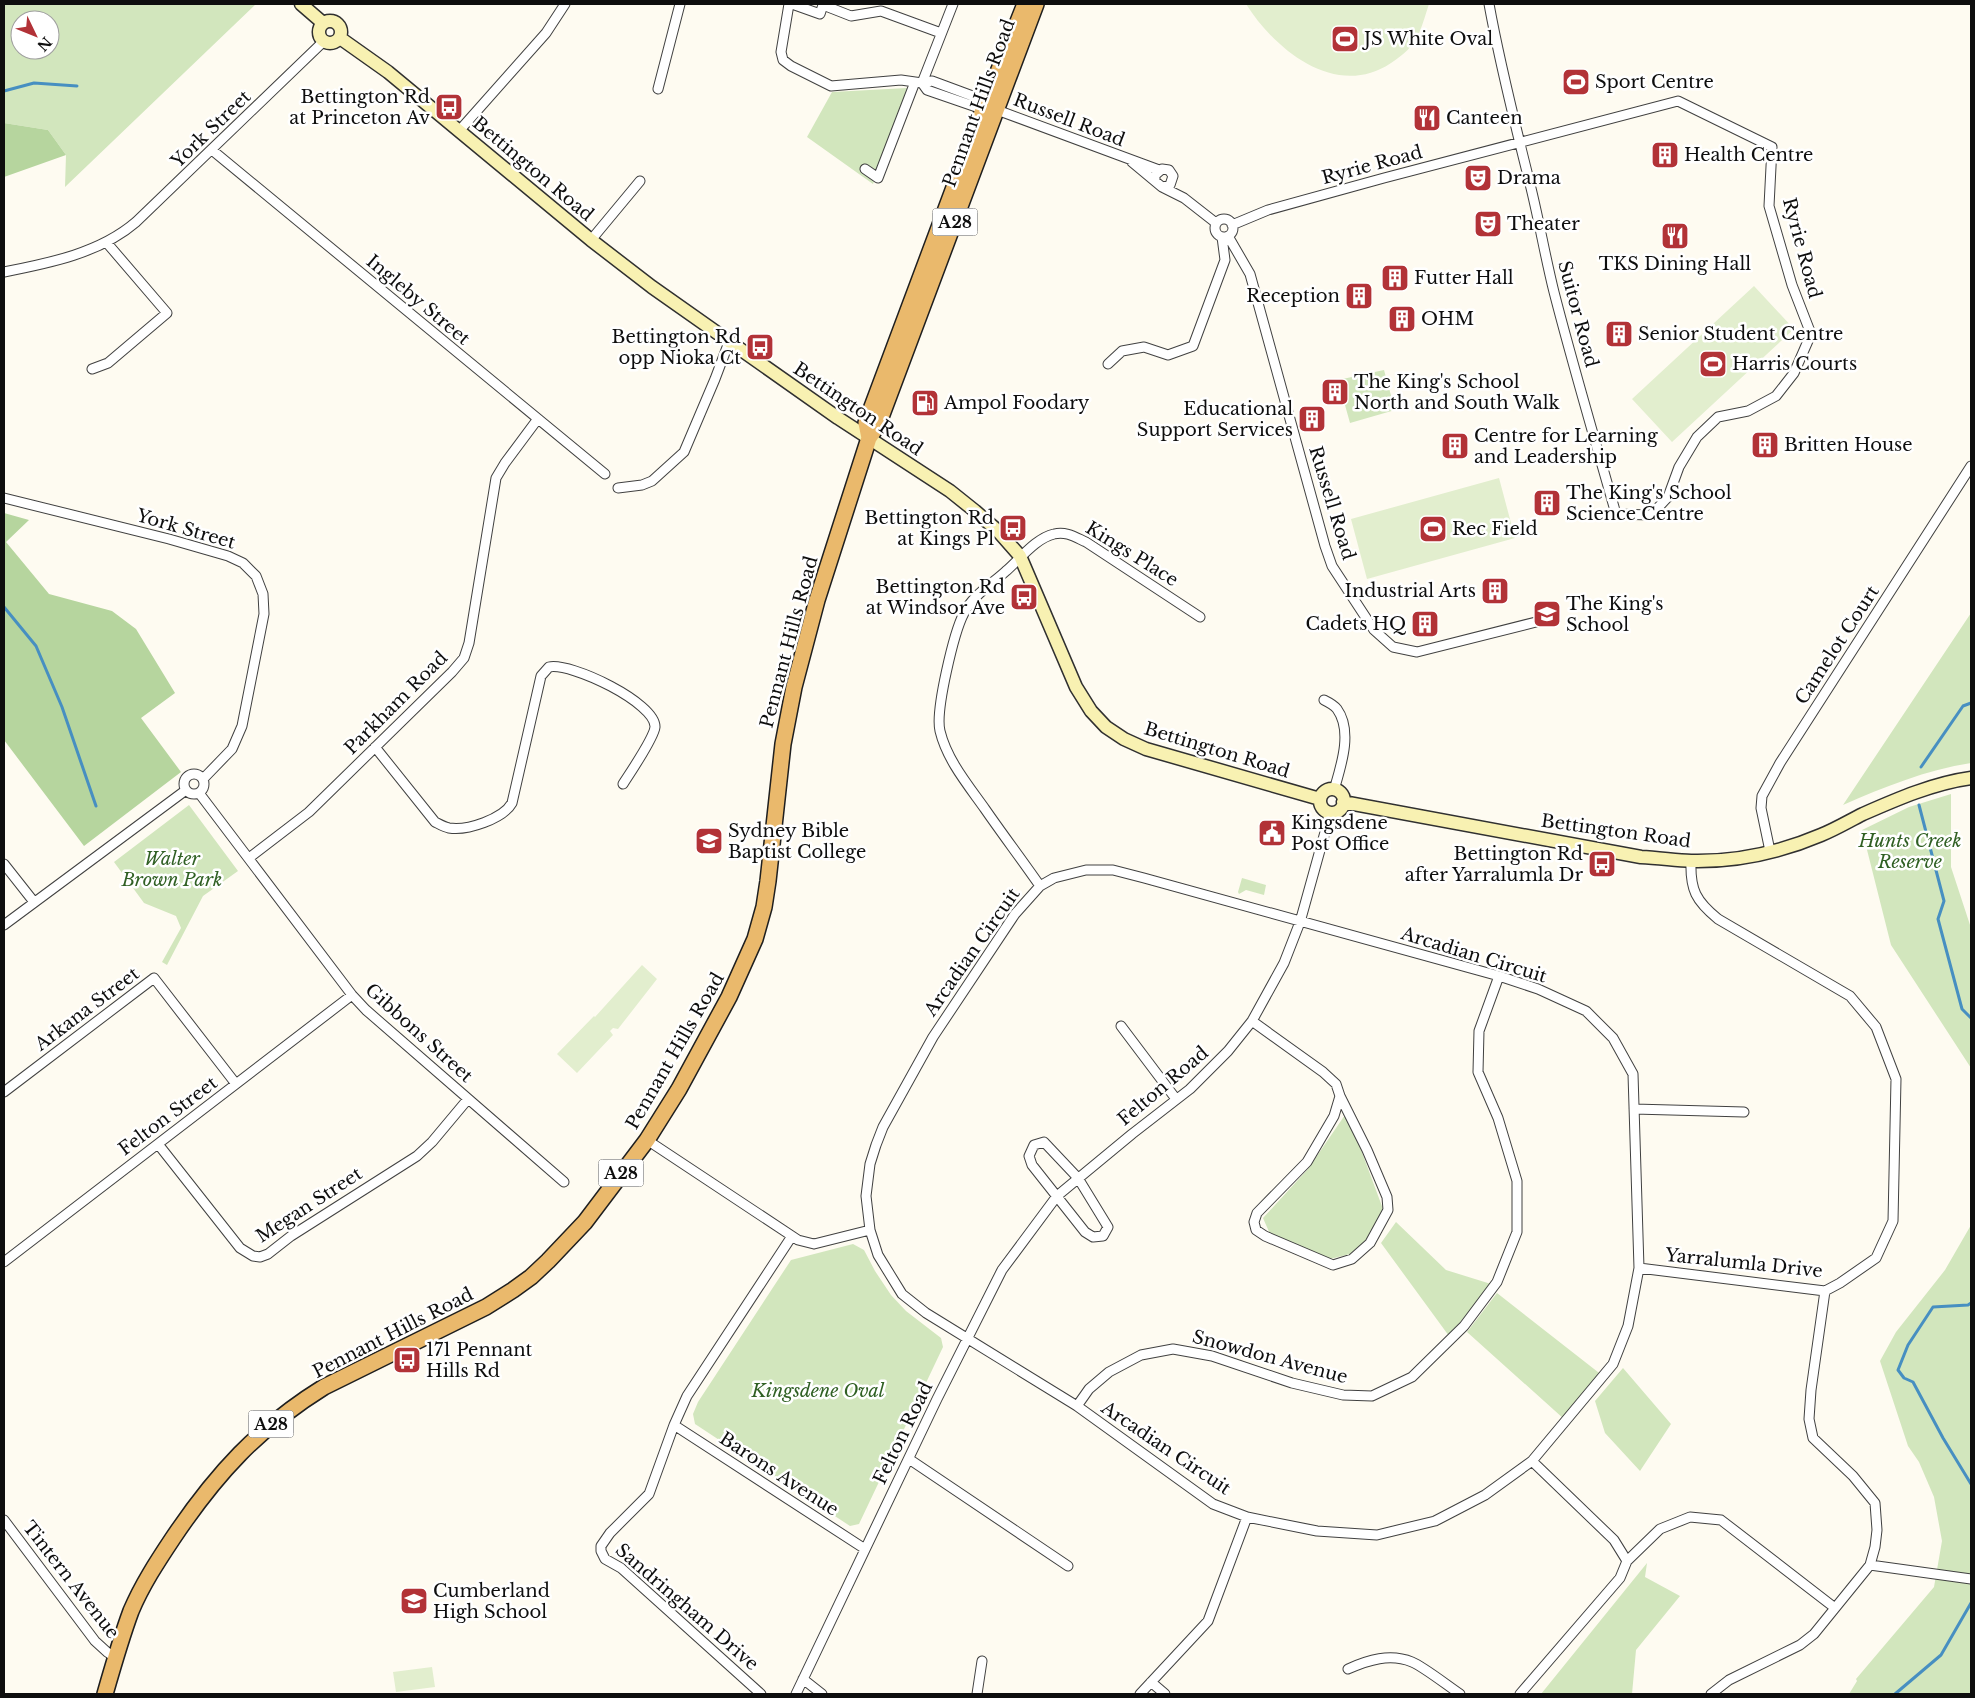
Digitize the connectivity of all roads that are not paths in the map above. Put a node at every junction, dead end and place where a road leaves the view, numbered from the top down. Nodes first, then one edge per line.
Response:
1 (301, 4) edge
2 (565, 4) edge
3 (680, 4) edge
4 (791, 4) edge
5 (953, 4) edge
6 (1025, 4) edge
7 (1036, 4) edge
8 (1489, 4) edge
9 (323, 23) junction
10 (941, 34) junction
11 (340, 38) junction
12 (324, 42) junction
13 (918, 82) junction
14 (658, 89) dead end
15 (989, 107) junction
16 (459, 131) junction
17 (1519, 141) junction
18 (212, 150) junction
19 (1130, 160) junction
20 (865, 169) dead end
21 (1159, 170) junction
22 (640, 182) dead end
23 (1172, 182) junction
24 (1159, 184) junction
25 (1184, 198) junction
26 (1216, 223) junction
27 (1232, 225) junction
28 (1225, 237) junction
29 (591, 240) junction
30 (107, 244) junction
31 (4, 272) edge
32 (729, 342) junction
33 (1108, 364) dead end
34 (92, 370) dead end
35 (537, 420) junction
36 (869, 438) junction
37 (1971, 466) edge
38 (605, 474) dead end
39 (618, 488) dead end
40 (4, 498) edge
41 (1616, 514) joint
42 (1020, 556) junction
43 (1200, 617) dead end
44 (1544, 620) dead end
45 (1324, 700) dead end
46 (376, 747) junction
47 (1971, 778) edge
48 (202, 779) junction
49 (624, 784) dead end
50 (186, 790) junction
51 (1334, 790) junction
52 (199, 793) junction
53 (1320, 799) junction
54 (1343, 802) junction
55 (1329, 813) junction
56 (1770, 851) junction
57 (248, 858) junction
58 (1691, 861) junction
59 (4, 864) edge
60 (1040, 886) junction
61 (34, 902) junction
62 (1300, 922) junction
63 (4, 925) edge
64 (1499, 976) junction
65 (352, 995) junction
66 (1252, 1021) junction
67 (1121, 1026) dead end
68 (236, 1084) junction
69 (4, 1092) edge
70 (1340, 1096) junction
71 (468, 1099) junction
72 (1176, 1099) junction
73 (1634, 1109) junction
74 (1744, 1112) dead end
75 (647, 1140) junction
76 (158, 1144) junction
77 (1078, 1178) junction
78 (564, 1182) dead end
79 (1057, 1196) junction
80 (870, 1230) junction
81 (792, 1236) junction
82 (4, 1262) edge
83 (1639, 1268) junction
84 (1825, 1291) junction
85 (967, 1340) junction
86 (1077, 1406) junction
87 (674, 1425) junction
88 (909, 1459) junction
89 (1532, 1461) junction
90 (1247, 1517) junction
91 (4, 1520) edge
92 (865, 1550) junction
93 (1627, 1560) junction
94 (1870, 1565) junction
95 (1068, 1566) dead end
96 (1971, 1579) edge
97 (1835, 1608) junction
98 (116, 1658) junction
99 (982, 1661) dead end
100 (1348, 1669) dead end
101 (803, 1679) junction
102 (1151, 1682) junction
103 (105, 1694) edge
104 (761, 1694) edge
105 (796, 1694) edge
106 (822, 1694) edge
107 (977, 1694) edge
108 (1140, 1694) edge
109 (1165, 1694) edge
110 (1460, 1694) edge
111 (1520, 1694) edge
112 (1711, 1694) edge

1 - 9 main road
2 - 16 street
3 - 14 street
4 - 10 street
4 - 13 street
5 - 10 street
6 - 15 highway, Pennant Hills Road / A28
7 - 15 highway, Pennant Hills Road / A28
8 - 17 street, Suitor Road
9 - 11 main road
9 - 12 main road
10 - 13 street
11 - 12 main road
11 - 16 main road, Bettington Road
12 - 18 street, York Street
13 - 15 street, Russell Road
13 - 20 street
15 - 19 street, Russell Road
15 - 36 highway, Pennant Hills Road / A28
16 - 29 main road, Bettington Road
17 - 27 street, Ryrie Road
17 - 41 street, Suitor Road
17 - 41 street, Ryrie Road
18 - 30 street, York Street
18 - 35 street, Ingleby Street
19 - 21 street, Russell Road
19 - 24 street
21 - 23 street
21 - 24 street
22 - 29 street
23 - 24 street
23 - 25 street
24 - 25 street
25 - 26 street
26 - 27 street
26 - 28 street
27 - 28 street
28 - 33 street
28 - 44 street, Russell Road
29 - 32 main road, Bettington Road
30 - 31 street, York Street
30 - 34 street
32 - 36 main road, Bettington Road
32 - 39 street
35 - 38 street, Ingleby Street
35 - 46 street, Parkham Road
36 - 42 main road, Bettington Road
36 - 75 highway, Pennant Hills Road / A28
37 - 56 street, Camelot Court
40 - 48 street, York Street
42 - 43 street, Kings Place
42 - 53 main road, Bettington Road
42 - 60 street, Kings Place
45 - 51 street
46 - 49 street
46 - 57 street, Parkham Road
47 - 56 main road, Bettington Road
48 - 50 street
48 - 52 street
50 - 52 street
50 - 61 street
51 - 53 main road
51 - 54 main road
52 - 57 street, Gibbons Street
53 - 55 main road
54 - 55 main road
54 - 58 main road, Bettington Road
55 - 62 street, Felton Road
56 - 58 main road, Bettington Road
57 - 65 street, Gibbons Street
58 - 84 street, Yarralumla Drive
59 - 61 street
60 - 62 street, Arcadian Circuit
60 - 80 street, Arcadian Circuit
61 - 63 street
62 - 64 street, Arcadian Circuit
62 - 66 street, Felton Road
64 - 73 street, Arcadian Circuit
64 - 86 street, Snowdon Avenue
65 - 68 street, Felton Street
65 - 71 street, Gibbons Street
66 - 70 street
66 - 72 street, Felton Road
67 - 72 street
68 - 69 street, Arkana Street
68 - 76 street, Felton Street
70 - 70 street
71 - 76 street, Megan Street
71 - 78 street, Gibbons Street
72 - 77 street, Felton Road
73 - 74 street
73 - 83 street, Arcadian Circuit
75 - 81 street
75 - 98 highway, Pennant Hills Road / A28
76 - 82 street, Felton Street
77 - 79 street, Felton Road
77 - 79 street
77 - 79 street
79 - 85 street, Felton Road
80 - 81 street
80 - 85 street, Arcadian Circuit
81 - 87 street, Sandringham Drive
83 - 84 street, Yarralumla Drive
83 - 89 street, Arcadian Circuit
84 - 94 street
85 - 86 street, Arcadian Circuit
85 - 88 street, Felton Road
86 - 90 street, Arcadian Circuit
87 - 92 street, Barons Avenue
87 - 104 street, Sandringham Drive
88 - 92 street, Felton Road
88 - 95 street
89 - 90 street, Arcadian Circuit
89 - 93 street
90 - 102 street
91 - 98 street, Tintern Avenue
92 - 101 street, Felton Road
93 - 97 street
93 - 111 street
94 - 96 street
94 - 97 street
97 - 112 street
98 - 103 highway, Pennant Hills Road / A28
99 - 107 street
100 - 110 street
101 - 105 street, Felton Road
101 - 106 street
102 - 108 street
102 - 109 street

